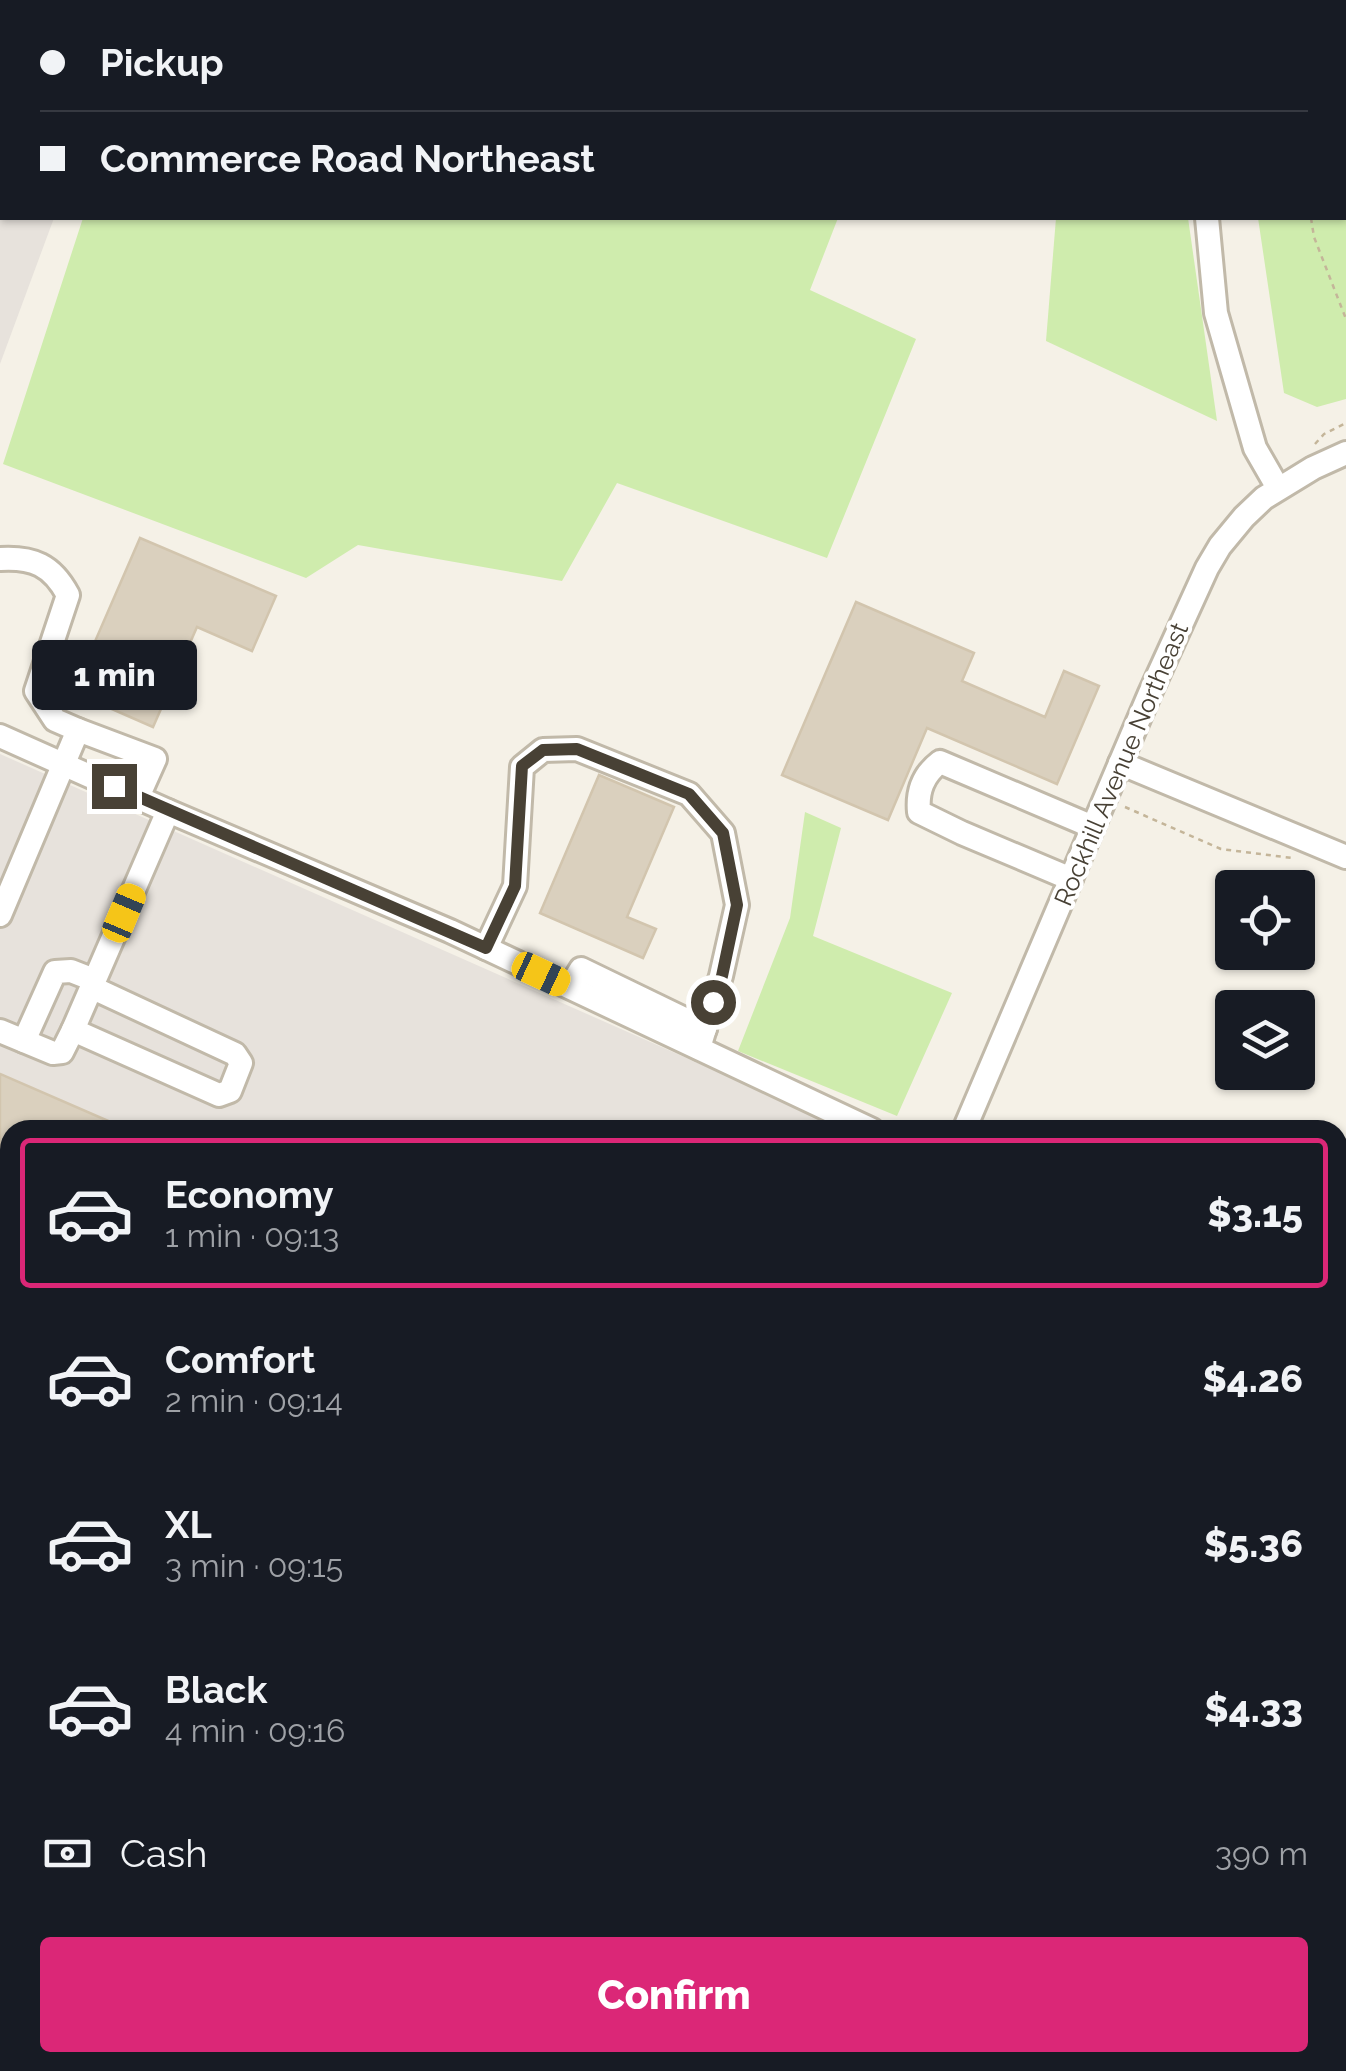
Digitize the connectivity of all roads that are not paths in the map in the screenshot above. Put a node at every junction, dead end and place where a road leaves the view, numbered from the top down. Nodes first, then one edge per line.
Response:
1 (1207, 220) edge
2 (1346, 454) edge
3 (1278, 488) junction
4 (0, 559) edge
5 (78, 730) junction
6 (0, 736) edge
7 (1120, 763) junction
8 (64, 764) junction
9 (138, 797) junction
10 (168, 811) junction
11 (1093, 826) junction
12 (1346, 857) edge
13 (1071, 879) junction
14 (0, 916) edge
15 (486, 948) junction
16 (93, 984) junction
17 (73, 1030) junction
18 (0, 1031) edge
19 (702, 1038) junction
20 (24, 1041) junction
21 (854, 1120) edge
22 (977, 1120) edge

1 - 3 street
2 - 3 street, Rockhill Avenue Northeast
3 - 7 street, Rockhill Avenue Northeast
4 - 5 street
5 - 8 street
5 - 9 street
6 - 8 street
7 - 11 street, Rockhill Avenue Northeast
7 - 12 street
8 - 9 street
8 - 14 street
9 - 10 street
10 - 15 street
10 - 16 street
11 - 13 street, Rockhill Avenue Northeast
11 - 13 street
13 - 22 street, Rockhill Avenue Northeast
15 - 19 street
15 - 19 street
16 - 17 street
16 - 17 street
16 - 20 street
17 - 20 street
18 - 20 street
19 - 21 street

